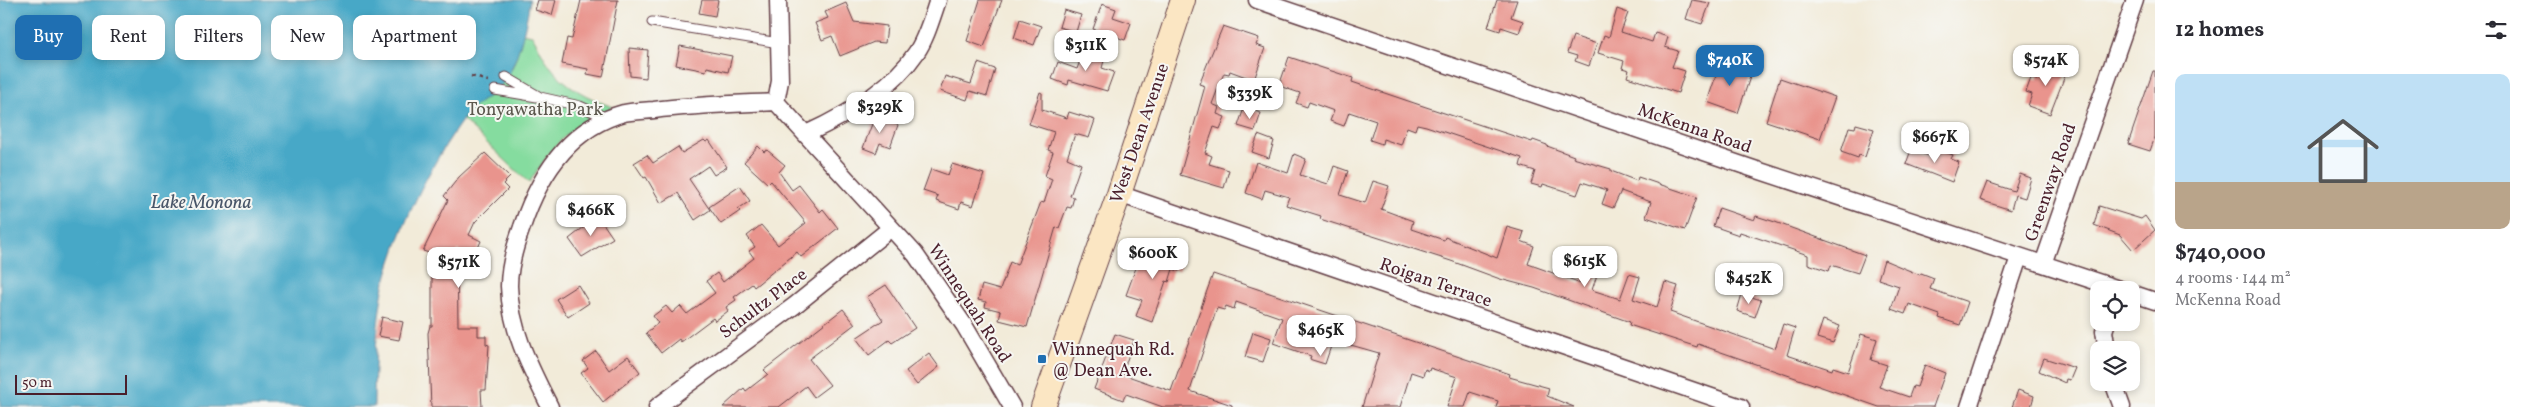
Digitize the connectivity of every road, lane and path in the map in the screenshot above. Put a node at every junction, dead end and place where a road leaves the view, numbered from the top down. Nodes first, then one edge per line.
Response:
1 (778, 0) edge
2 (938, 0) edge
3 (1183, 0) edge
4 (1258, 0) edge
5 (2135, 0) edge
6 (652, 22) dead end
7 (779, 43) junction
8 (506, 77) dead end
9 (495, 90) dead end
10 (540, 97) junction
11 (776, 102) junction
12 (609, 120) junction
13 (806, 134) junction
14 (1119, 194) junction
15 (891, 228) junction
16 (2019, 256) junction
17 (2043, 264) junction
18 (2095, 281) edge
19 (2140, 296) edge
20 (2155, 301) edge
21 (2117, 391) edge
22 (550, 407) edge
23 (657, 407) edge
24 (1012, 407) edge
25 (1043, 407) edge
26 (1741, 407) edge
27 (1969, 407) edge
28 (2122, 407) edge

1 - 7 street
2 - 13 street
3 - 14 street, West Dean Avenue
4 - 16 street, McKenna Road
5 - 17 street, Greenway Road
6 - 7 lane
7 - 11 street
8 - 10 lane
9 - 10 lane
10 - 12 lane
11 - 12 street
11 - 13 street, Winnequah Road
12 - 22 street
13 - 15 street, Winnequah Road
14 - 25 street, West Dean Avenue
14 - 26 street, Roigan Terrace
15 - 23 street, Schultz Place
15 - 24 street, Winnequah Road
16 - 17 street, McKenna Road
16 - 27 street, Greenway Road
17 - 18 street, McKenna Road
19 - 20 street, McKenna Road
21 - 28 street

